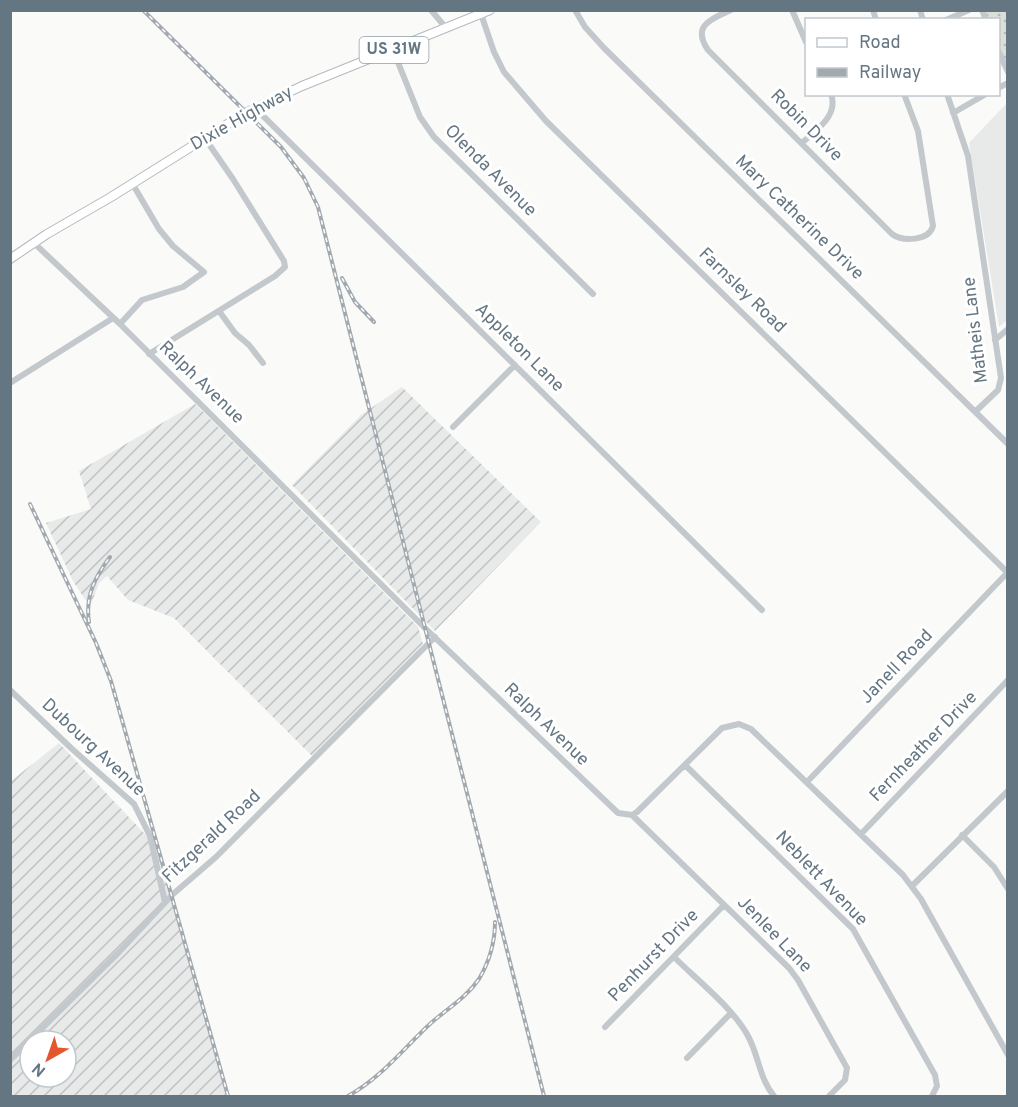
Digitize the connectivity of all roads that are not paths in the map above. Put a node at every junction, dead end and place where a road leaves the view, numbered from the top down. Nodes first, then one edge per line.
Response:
1 (431, 10) edge
2 (575, 10) edge
3 (731, 10) edge
4 (792, 10) edge
5 (969, 10) edge
6 (485, 12) edge
7 (951, 18) edge
8 (447, 28) junction
9 (805, 38) edge
10 (393, 50) junction
11 (1000, 52) edge
12 (1008, 72) edge
13 (832, 96) edge
14 (905, 96) edge
15 (948, 96) edge
16 (982, 96) edge
17 (255, 108) junction
18 (953, 113) junction
19 (204, 137) junction
20 (802, 143) junction
21 (132, 183) junction
22 (34, 243) junction
23 (10, 259) edge
24 (593, 294) dead end
25 (219, 311) junction
26 (113, 318) junction
27 (120, 324) junction
28 (1008, 329) edge
29 (995, 340) junction
30 (149, 354) junction
31 (262, 363) dead end
32 (515, 365) junction
33 (10, 383) edge
34 (975, 412) junction
35 (453, 427) dead end
36 (1008, 444) edge
37 (1007, 573) edge
38 (762, 610) dead end
39 (435, 637) junction
40 (1008, 680) edge
41 (10, 690) edge
42 (685, 765) junction
43 (807, 782) junction
44 (1008, 790) edge
45 (632, 815) junction
46 (861, 834) junction
47 (963, 835) junction
48 (912, 886) junction
49 (1008, 889) edge
50 (165, 902) junction
51 (724, 905) junction
52 (674, 957) junction
53 (731, 1013) junction
54 (605, 1027) dead end
55 (1008, 1055) edge
56 (687, 1058) dead end
57 (10, 1060) edge
58 (774, 1096) edge
59 (829, 1096) edge
60 (932, 1096) edge

1 - 8 street
2 - 34 street, Mary Catherine Drive
3 - 20 street, Robin Drive
4 - 9 street
5 - 7 street
6 - 8 main road, Dixie Highway / US 31W
6 - 37 street, Farnsley Road
8 - 10 main road, Dixie Highway / US 31W
10 - 17 main road, Dixie Highway / US 31W
10 - 24 street, Olenda Avenue
11 - 12 street
13 - 20 street
14 - 20 street, Robin Drive
15 - 18 street, Matheis Lane
16 - 18 street
17 - 19 main road, Dixie Highway / US 31W
17 - 32 street, Appleton Lane
18 - 29 street, Matheis Lane
19 - 21 main road, Dixie Highway / US 31W
19 - 25 street
21 - 22 main road, Dixie Highway / US 31W
21 - 27 street
22 - 23 main road, Dixie Highway / US 31W
22 - 26 street, Ralph Avenue
25 - 30 street
25 - 31 street
26 - 27 street, Ralph Avenue
26 - 33 street
27 - 30 street, Ralph Avenue
28 - 29 street
29 - 34 street, Matheis Lane
30 - 39 street, Ralph Avenue
32 - 35 street
32 - 38 street, Appleton Lane
34 - 36 street, Mary Catherine Drive
37 - 43 street, Janell Road
39 - 45 street, Ralph Avenue
39 - 50 street, Fitzgerald Road
40 - 46 street, Fernheather Drive
41 - 50 street, Dubourg Avenue
42 - 43 street
42 - 45 street
42 - 60 street, Neblett Avenue
43 - 46 street
44 - 47 street
45 - 51 street, Jenlee Lane
46 - 48 street
47 - 48 street
47 - 49 street
48 - 55 street
50 - 57 street, Fitzgerald Road
51 - 52 street, Penhurst Drive
51 - 59 street, Jenlee Lane
52 - 53 street
52 - 54 street, Penhurst Drive
53 - 56 street
53 - 58 street

